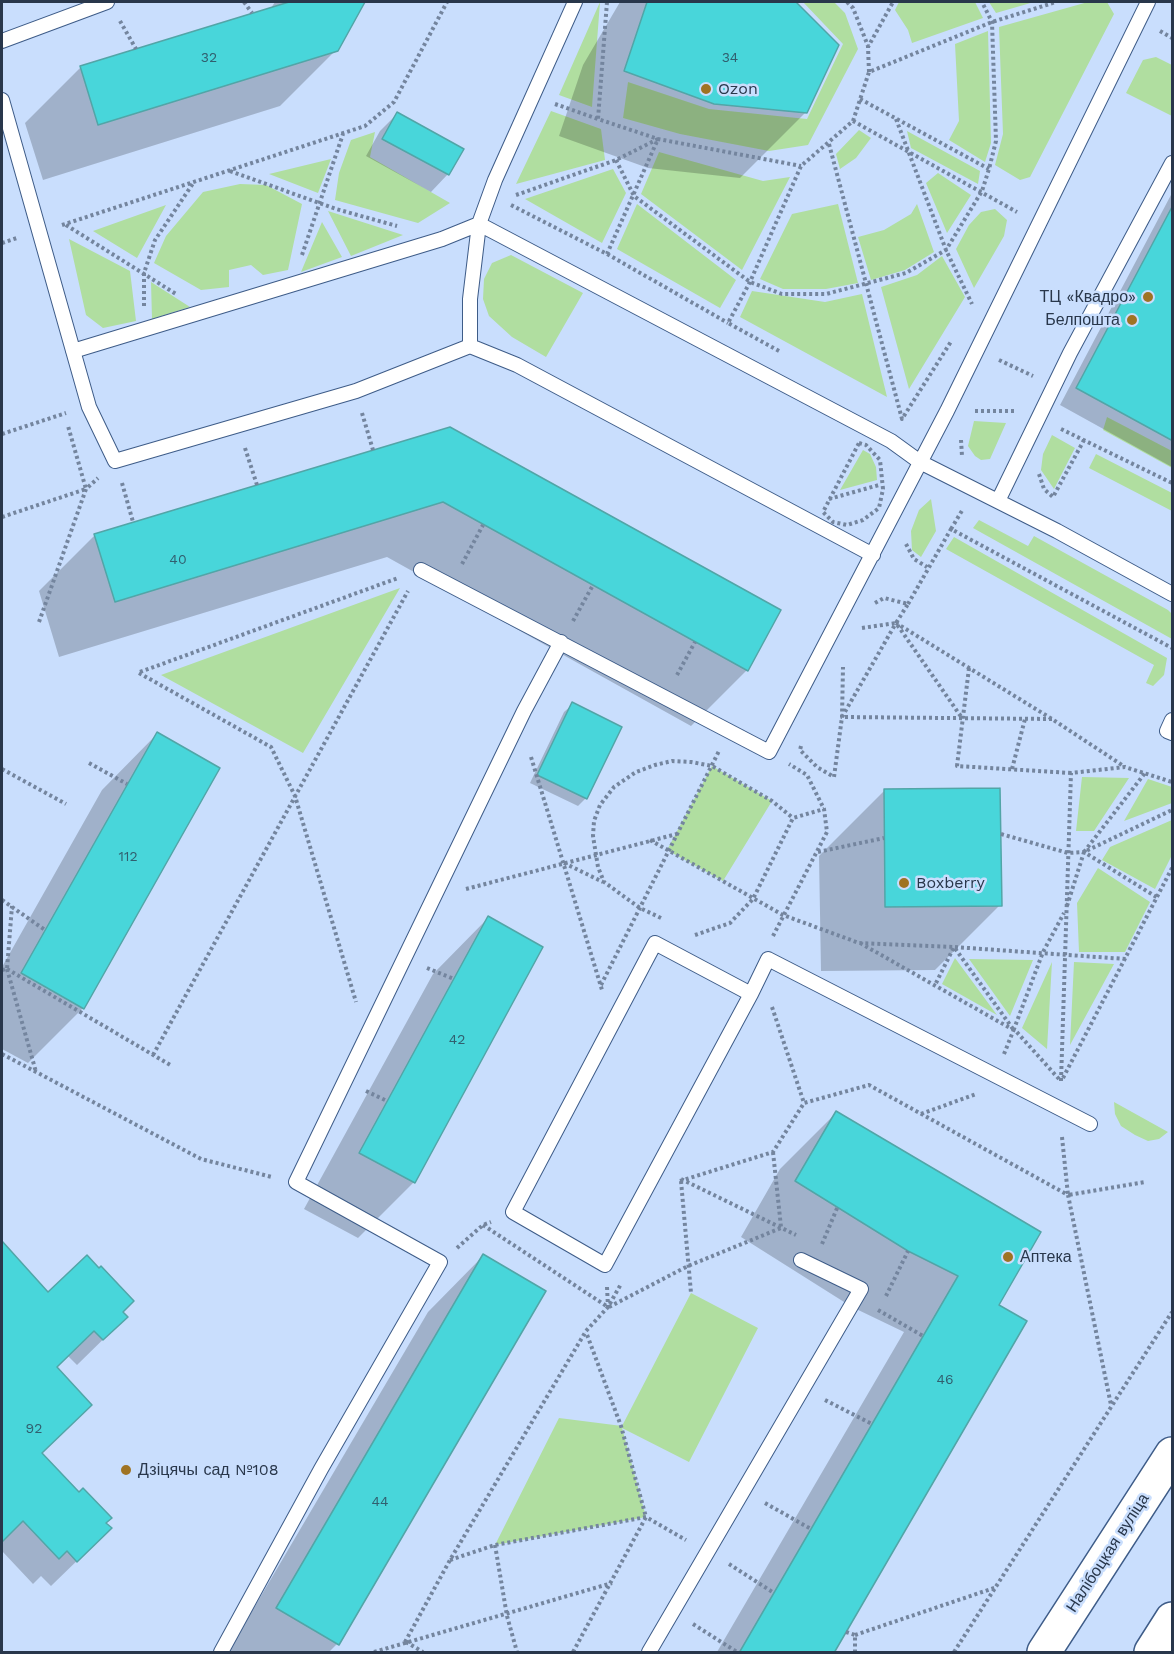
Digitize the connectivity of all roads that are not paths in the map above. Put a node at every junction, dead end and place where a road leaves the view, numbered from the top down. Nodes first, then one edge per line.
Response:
1 (575, 2) edge
2 (1148, 2) edge
3 (110, 6) edge
4 (2, 40) edge
5 (2, 100) edge
6 (1173, 163) edge
7 (479, 224) junction
8 (470, 346) junction
9 (73, 351) junction
10 (920, 462) junction
11 (998, 501) junction
12 (873, 555) junction
13 (421, 570) road end
14 (1173, 594) edge
15 (561, 642) junction
16 (1173, 720) edge
17 (1173, 733) edge
18 (752, 994) junction
19 (1090, 1124) dead end
20 (801, 1260) dead end
21 (1173, 1454) edge
22 (1173, 1619) edge
23 (221, 1653) edge
24 (649, 1653) edge
25 (1044, 1653) edge
26 (1151, 1653) edge

1 - 7 lane
2 - 10 lane
3 - 4 lane
5 - 9 lane
6 - 11 lane
7 - 8 lane
7 - 9 lane
7 - 10 lane
8 - 9 lane
8 - 12 lane
10 - 11 lane
10 - 12 lane
11 - 14 lane
12 - 15 lane
13 - 15 lane
15 - 23 lane
16 - 17 lane
18 - 18 lane
18 - 19 lane
20 - 24 lane
21 - 25 main road, Налібоцкая вуліца
22 - 26 main road

